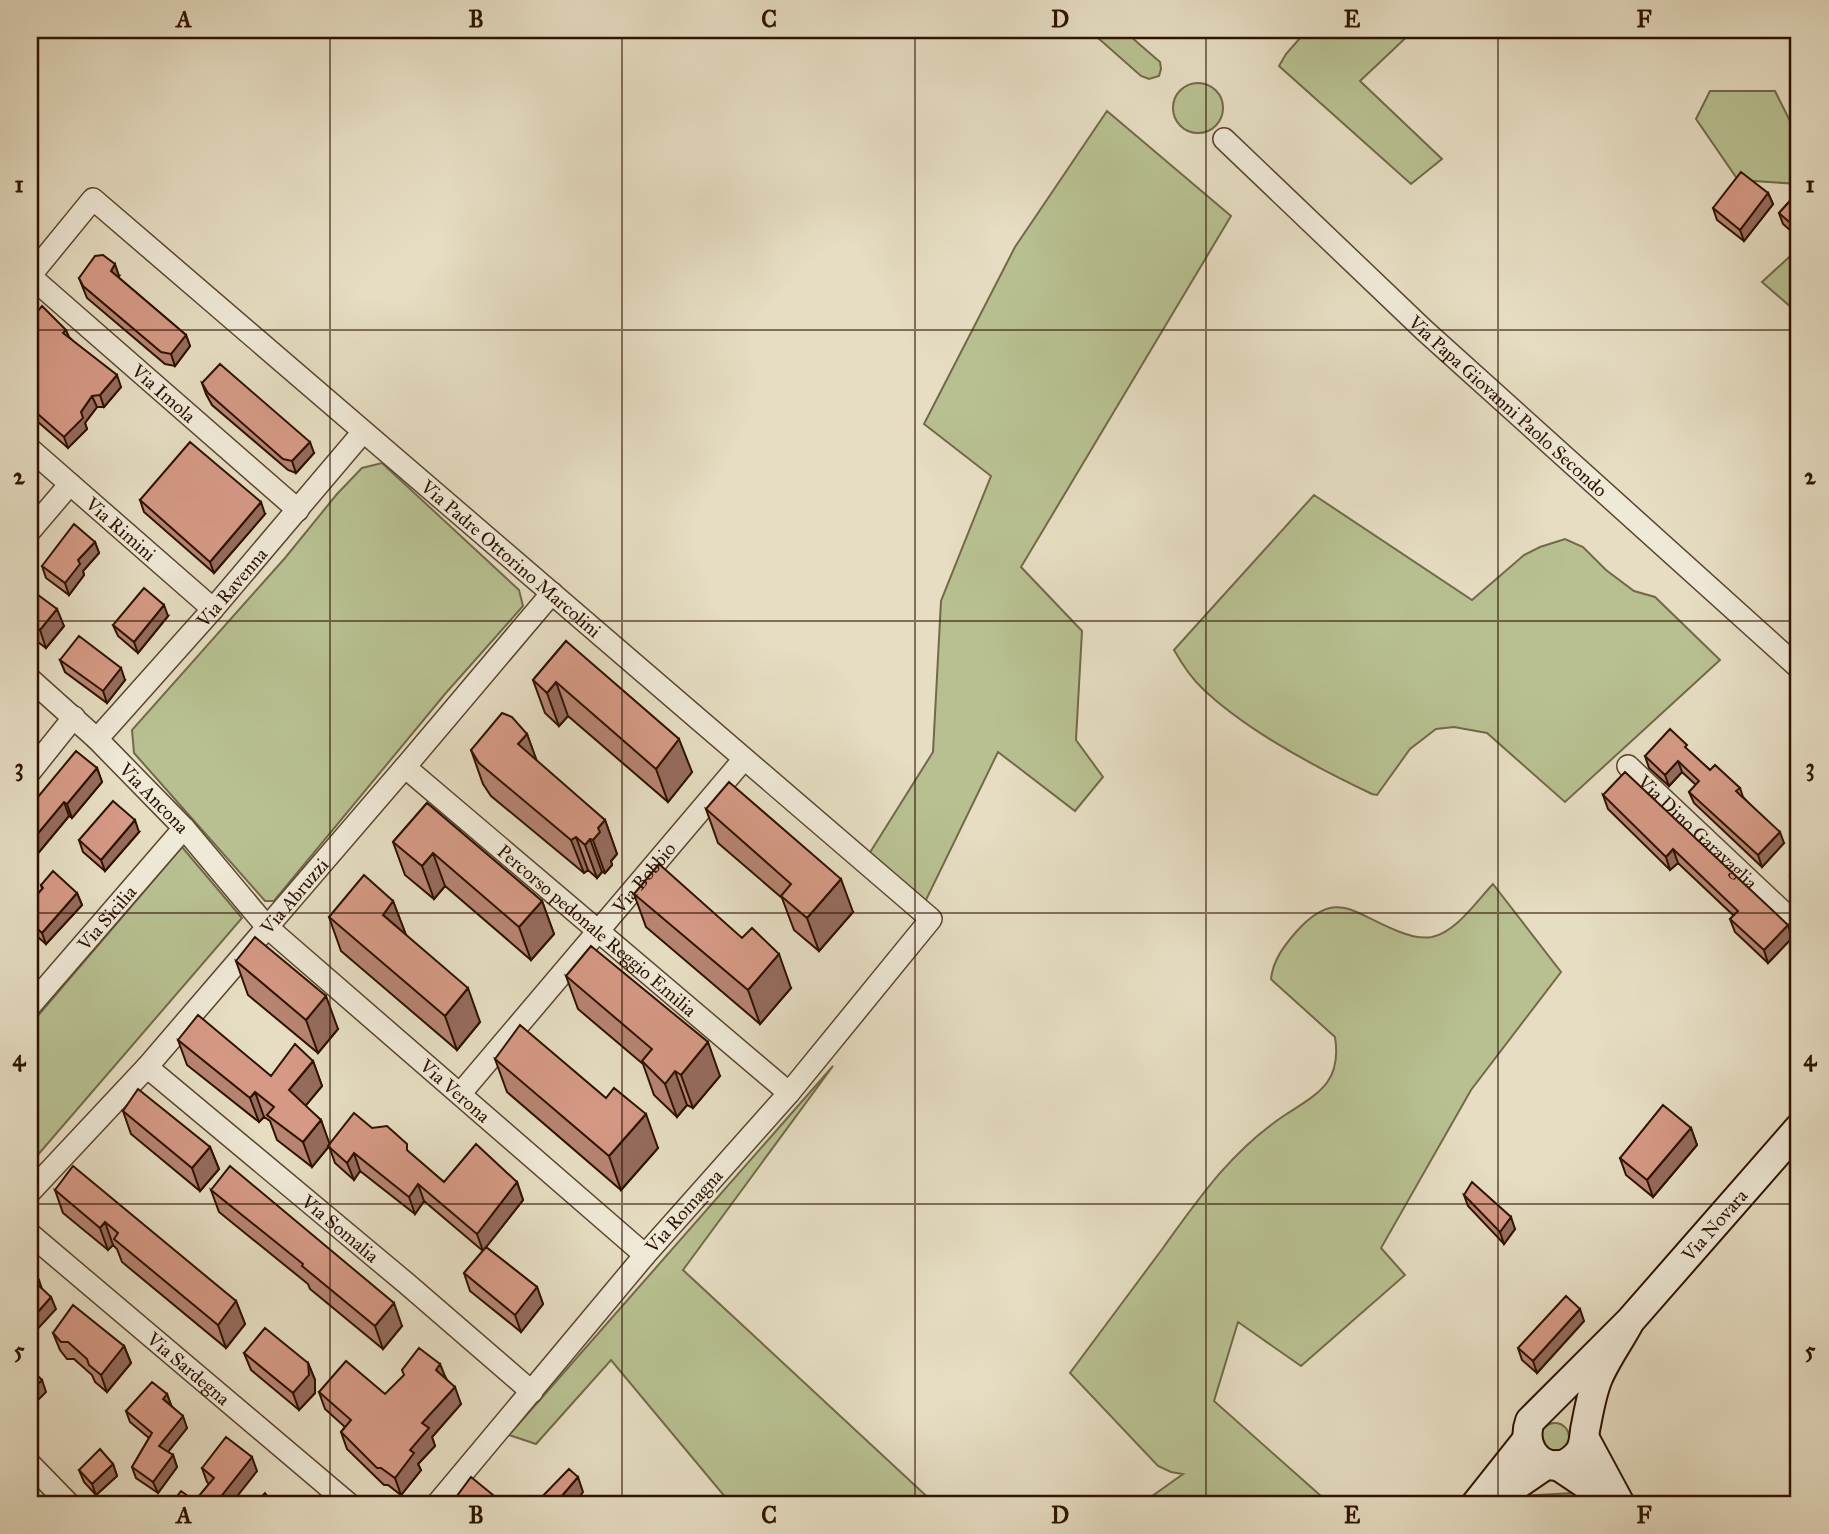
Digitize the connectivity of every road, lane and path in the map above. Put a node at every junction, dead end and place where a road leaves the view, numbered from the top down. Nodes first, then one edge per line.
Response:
1 (1224, 139) dead end
2 (30, 276) edge
3 (363, 432) junction
4 (30, 449) edge
5 (70, 484) junction
6 (298, 510) junction
7 (30, 531) edge
8 (552, 593) junction
9 (213, 609) junction
10 (1799, 668) edge
11 (30, 679) edge
12 (74, 717) junction
13 (97, 739) junction
14 (744, 759) junction
15 (1628, 766) dead end
16 (405, 767) junction
17 (30, 772) edge
18 (184, 828) junction
19 (931, 919) joint
20 (267, 926) junction
21 (1799, 926) edge
22 (597, 931) junction
23 (30, 1006) edge
24 (147, 1067) junction
25 (789, 1093) junction
26 (460, 1094) junction
27 (1799, 1128) edge
28 (30, 1192) edge
29 (30, 1234) edge
30 (645, 1255) junction
31 (1630, 1321) junction
32 (532, 1392) junction
33 (1545, 1408) junction
34 (1585, 1434) junction
35 (1526, 1441) junction
36 (30, 1464) edge
37 (1552, 1465) junction
38 (69, 1504) edge
39 (349, 1504) edge
40 (437, 1504) edge
41 (1476, 1504) edge
42 (1489, 1504) edge
43 (1615, 1504) edge
44 (1620, 1504) edge

1 - 10 street, Via Papa Giovanni Paolo Secondo
2 - 3 street, Via Padre Ottorino Marcolini
2 - 6 street, Via Imola
3 - 6 street, Via Ravenna
3 - 8 street, Via Padre Ottorino Marcolini
4 - 5 street, Via Rimini
5 - 7 street
5 - 9 street, Via Rimini
6 - 9 street, Via Ravenna
8 - 14 street, Via Padre Ottorino Marcolini
8 - 16 street, Via Abruzzi
9 - 13 street, Via Ravenna
11 - 12 street, Via Ancona
12 - 13 street, Via Ancona
12 - 17 street
13 - 18 street, Via Ancona
14 - 19 street, Via Padre Ottorino Marcolini
14 - 22 street, Via Bobbio
15 - 21 street, Via Dino Garavaglia
16 - 20 street, Via Abruzzi
16 - 22 street, Percorso pedonale Reggio Emilia
18 - 20 street, Via Ancona
18 - 23 street, Via Sicilia
19 - 25 street, Via Romagna
20 - 24 street, Via Abruzzi
20 - 26 street, Via Verona
22 - 25 street, Percorso pedonale Reggio Emilia
22 - 26 street, Via Bobbio
24 - 28 street, Via Abruzzi
24 - 32 street, Via Somalia
25 - 30 street, Via Romagna
26 - 30 street, Via Verona
27 - 31 street, Via Novara
29 - 39 street, Via Sardegna
30 - 32 street, Via Romagna
31 - 33 street, Via Novara
31 - 34 street, Via Novara
32 - 40 street, Via Romagna
33 - 34 street
33 - 35 street, Via Novara
34 - 37 street, Via Novara
34 - 44 street
35 - 37 street
35 - 41 street, Via Novara
36 - 38 street
37 - 42 street, Via Novara
37 - 43 street

